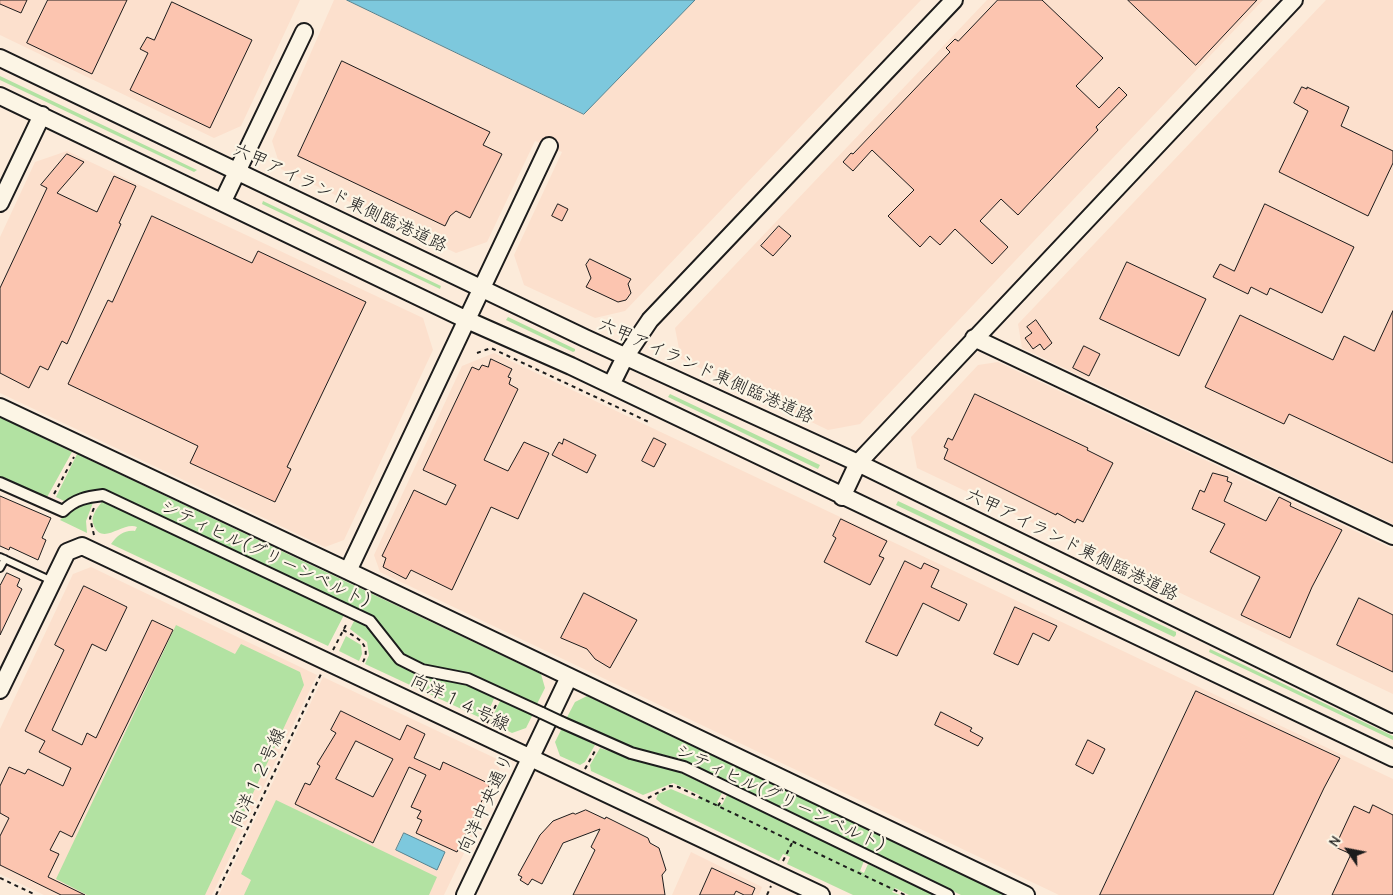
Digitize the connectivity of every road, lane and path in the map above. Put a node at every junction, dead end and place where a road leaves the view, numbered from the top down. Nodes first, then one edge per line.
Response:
1 (954, 0) edge
2 (1294, 0) edge
3 (304, 32) dead end
4 (0, 58) edge
5 (0, 96) edge
6 (42, 115) junction
7 (549, 146) dead end
8 (237, 171) junction
9 (223, 201) junction
10 (0, 203) edge
11 (482, 288) junction
12 (467, 320) junction
13 (974, 338) junction
14 (477, 353) dead end
15 (625, 356) junction
16 (611, 385) junction
17 (0, 407) edge
18 (651, 423) dead end
19 (76, 453) dead end
20 (858, 463) junction
21 (0, 483) edge
22 (103, 495) junction
23 (842, 497) junction
24 (48, 505) junction
25 (1393, 536) edge
26 (89, 543) junction
27 (2, 558) edge
28 (0, 568) edge
29 (348, 571) junction
30 (52, 581) junction
31 (332, 652) dead end
32 (361, 666) dead end
33 (322, 671) dead end
34 (569, 677) junction
35 (0, 690) edge
36 (501, 694) junction
37 (486, 724) dead end
38 (1393, 724) edge
39 (601, 741) junction
40 (530, 758) junction
41 (1393, 758) edge
42 (584, 772) dead end
43 (644, 801) dead end
44 (793, 842) junction
45 (781, 866) dead end
46 (0, 878) edge
47 (772, 885) dead end
48 (36, 895) edge
49 (216, 895) edge
50 (465, 895) edge
51 (767, 895) edge
52 (820, 895) edge
53 (905, 895) edge
54 (948, 895) edge
55 (1026, 895) edge

1 - 15 street
2 - 13 street
3 - 8 street
4 - 8 street, 六甲アイランド東側臨港道路
5 - 6 street
6 - 9 street
6 - 10 street
7 - 11 street
8 - 9 street
8 - 11 street, 六甲アイランド東側臨港道路
9 - 12 street
11 - 12 street
11 - 15 street, 六甲アイランド東側臨港道路
12 - 16 street
12 - 29 street
13 - 20 street
13 - 25 street
14 - 18 path
15 - 16 street
15 - 20 street, 六甲アイランド東側臨港道路
16 - 23 street
17 - 29 street
19 - 24 path
20 - 23 street
20 - 38 street, 六甲アイランド東側臨港道路
21 - 24 street
22 - 24 street
22 - 26 path
22 - 36 street, シティヒル(グリーンベルト)
23 - 41 street
26 - 30 street
26 - 40 street, 向洋１４号線
27 - 28 lane
27 - 30 lane
29 - 34 street
30 - 35 street
31 - 32 path
33 - 49 path, 向洋１２号線
34 - 40 street, 向洋中央通り
34 - 55 street
36 - 37 path
36 - 39 street, シティヒル(グリーンベルト), bridge
39 - 42 path
39 - 54 street, シティヒル(グリーンベルト)
40 - 50 street, 向洋中央通り
40 - 52 street, 向洋１４号線
43 - 44 path
44 - 45 path
44 - 53 path
46 - 48 path
47 - 51 path

